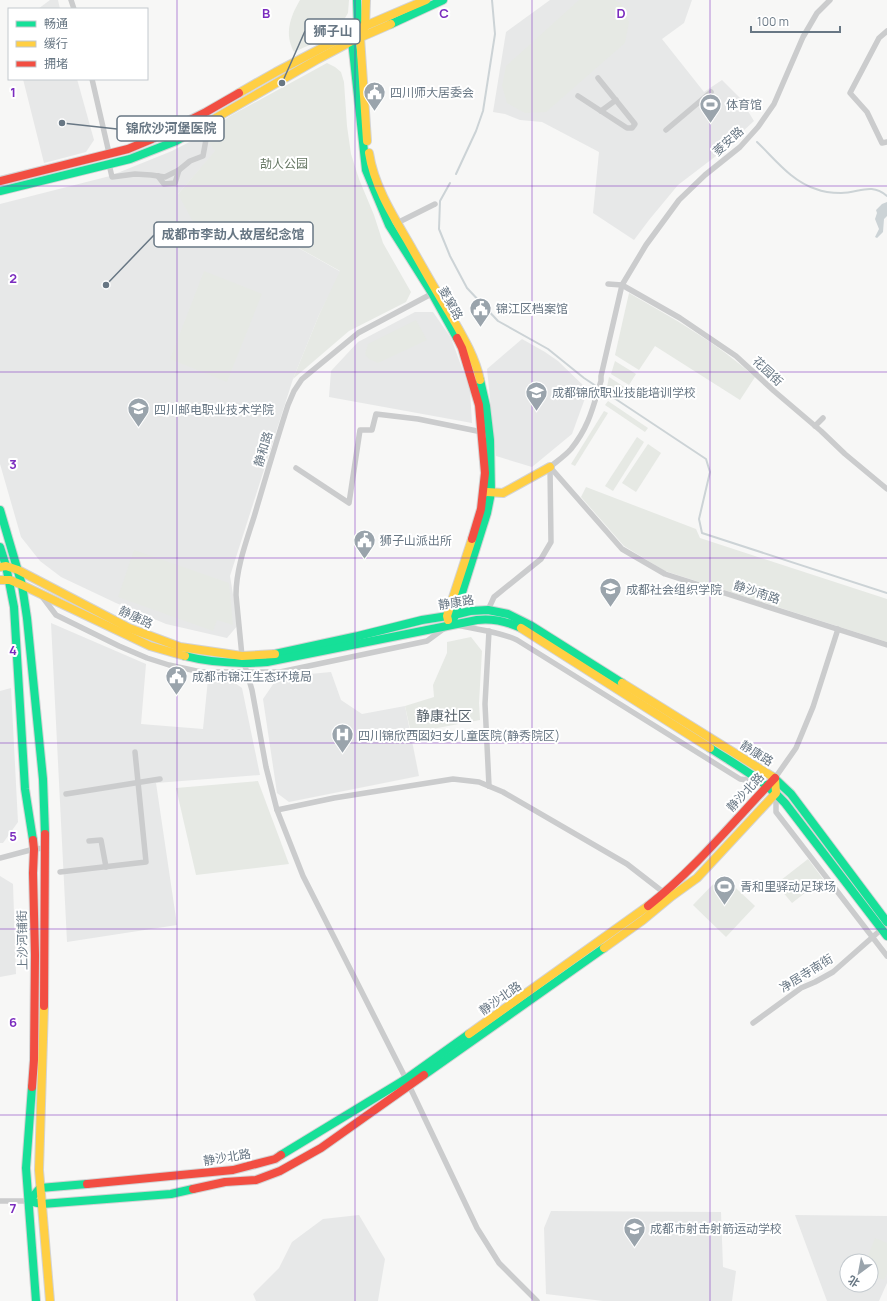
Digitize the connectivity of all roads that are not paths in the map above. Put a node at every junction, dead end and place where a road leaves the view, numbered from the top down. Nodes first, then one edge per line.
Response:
1 (357, 0) edge
2 (366, 0) edge
3 (426, 0) edge
4 (444, 0) edge
5 (830, 0) edge
6 (887, 31) edge
7 (359, 33) junction
8 (598, 78) dead end
9 (92, 80) edge
10 (711, 92) dead end
11 (578, 96) dead end
12 (616, 100) junction
13 (602, 111) junction
14 (666, 130) dead end
15 (207, 134) dead end
16 (887, 142) edge
17 (109, 153) junction
18 (109, 164) junction
19 (179, 170) junction
20 (158, 176) junction
21 (0, 181) edge
22 (0, 192) edge
23 (435, 204) dead end
24 (397, 223) junction
25 (608, 284) dead end
26 (622, 285) junction
27 (434, 292) junction
28 (823, 418) dead end
29 (815, 426) junction
30 (482, 432) junction
31 (550, 467) junction
32 (296, 468) dead end
33 (887, 489) edge
34 (487, 492) junction
35 (0, 510) edge
36 (0, 546) edge
37 (3, 567) edge
38 (18, 570) junction
39 (0, 580) edge
40 (10, 580) junction
41 (22, 585) junction
42 (39, 594) junction
43 (488, 610) junction
44 (451, 615) junction
45 (451, 625) junction
46 (838, 629) junction
47 (489, 631) junction
48 (887, 645) edge
49 (244, 664) junction
50 (135, 752) dead end
51 (160, 778) dead end
52 (775, 778) junction
53 (139, 782) junction
54 (764, 784) junction
55 (489, 786) junction
56 (776, 793) junction
57 (66, 794) dead end
58 (277, 810) junction
59 (89, 841) dead end
60 (46, 848) junction
61 (34, 849) junction
62 (0, 858) edge
63 (106, 867) junction
64 (60, 872) dead end
65 (667, 895) junction
66 (885, 925) edge
67 (887, 936) edge
68 (873, 937) junction
69 (887, 956) edge
70 (753, 1023) dead end
71 (407, 1083) junction
72 (40, 1188) junction
73 (0, 1201) edge
74 (29, 1201) junction
75 (42, 1204) junction
76 (36, 1301) edge
77 (50, 1301) edge
78 (537, 1301) edge

1 - 7 street, 菱窠路
2 - 7 street, 菱窠路
3 - 7 street
4 - 7 street
5 - 26 street, 菱安路
6 - 16 street
7 - 17 street
7 - 18 street
7 - 24 street, 菱窠路
7 - 27 street, 菱窠路
8 - 12 street
9 - 17 street
10 - 14 street
11 - 13 street
12 - 13 street
12 - 13 street
15 - 19 street
17 - 21 street
18 - 20 street
18 - 22 street
19 - 20 street
19 - 20 street
23 - 24 street
24 - 27 street, 菱窠路
25 - 26 street
26 - 29 street, 花园街
26 - 31 street, 菱安路
27 - 30 street, 菱窠路
27 - 34 street, 菱窠路
27 - 49 street, 静和路
28 - 29 street
29 - 33 street, 花园街
30 - 32 street
30 - 34 street, 菱窠路
31 - 34 street
31 - 43 street
31 - 46 street, 静沙南路
34 - 44 street, 菱窠路
35 - 38 street, 上沙河铺街
36 - 37 street, 上沙河铺街
37 - 38 street, 静康路
37 - 40 street, 上沙河铺街
38 - 41 street, 上沙河铺街
38 - 49 street, 静康路
39 - 40 street
40 - 41 street, 静康路
40 - 61 street, 上沙河铺街
41 - 42 street, 静康路
41 - 60 street, 上沙河铺街
42 - 49 street, 静康路
42 - 49 street
43 - 44 street, 静康路
43 - 52 street, 静康路
44 - 45 street, 菱窠路
44 - 49 street, 静康路
45 - 47 street
45 - 49 street, 静康路
45 - 49 street
45 - 54 street, 静康路
46 - 48 street, 静沙南路
46 - 52 street
47 - 54 street
47 - 55 street
49 - 58 street, 静和路
50 - 53 street
51 - 53 street
52 - 54 street, 静沙北路
52 - 56 street, 静沙北路
52 - 66 street, 静康路
53 - 57 street
53 - 63 street
54 - 56 street, 静康路
54 - 65 street, 静沙北路
55 - 58 street
55 - 65 street
56 - 65 street, 静沙北路
56 - 66 street, 静康路
56 - 68 street
58 - 71 street, 静和路
59 - 63 street
60 - 61 street
60 - 72 street, 上沙河铺街
61 - 62 street
61 - 74 street, 上沙河铺街
63 - 64 street
65 - 71 street, 静沙北路
66 - 67 street, 静康路
66 - 68 street, 净居寺南街
68 - 69 street
68 - 70 street, 净居寺南街
71 - 72 street, 静沙北路
71 - 75 street, 静沙北路
71 - 78 street, 静和路
72 - 74 street
72 - 75 street, 上沙河铺街
73 - 74 street
74 - 75 street, 静沙北路
74 - 76 street, 上沙河铺街
75 - 77 street, 上沙河铺街

